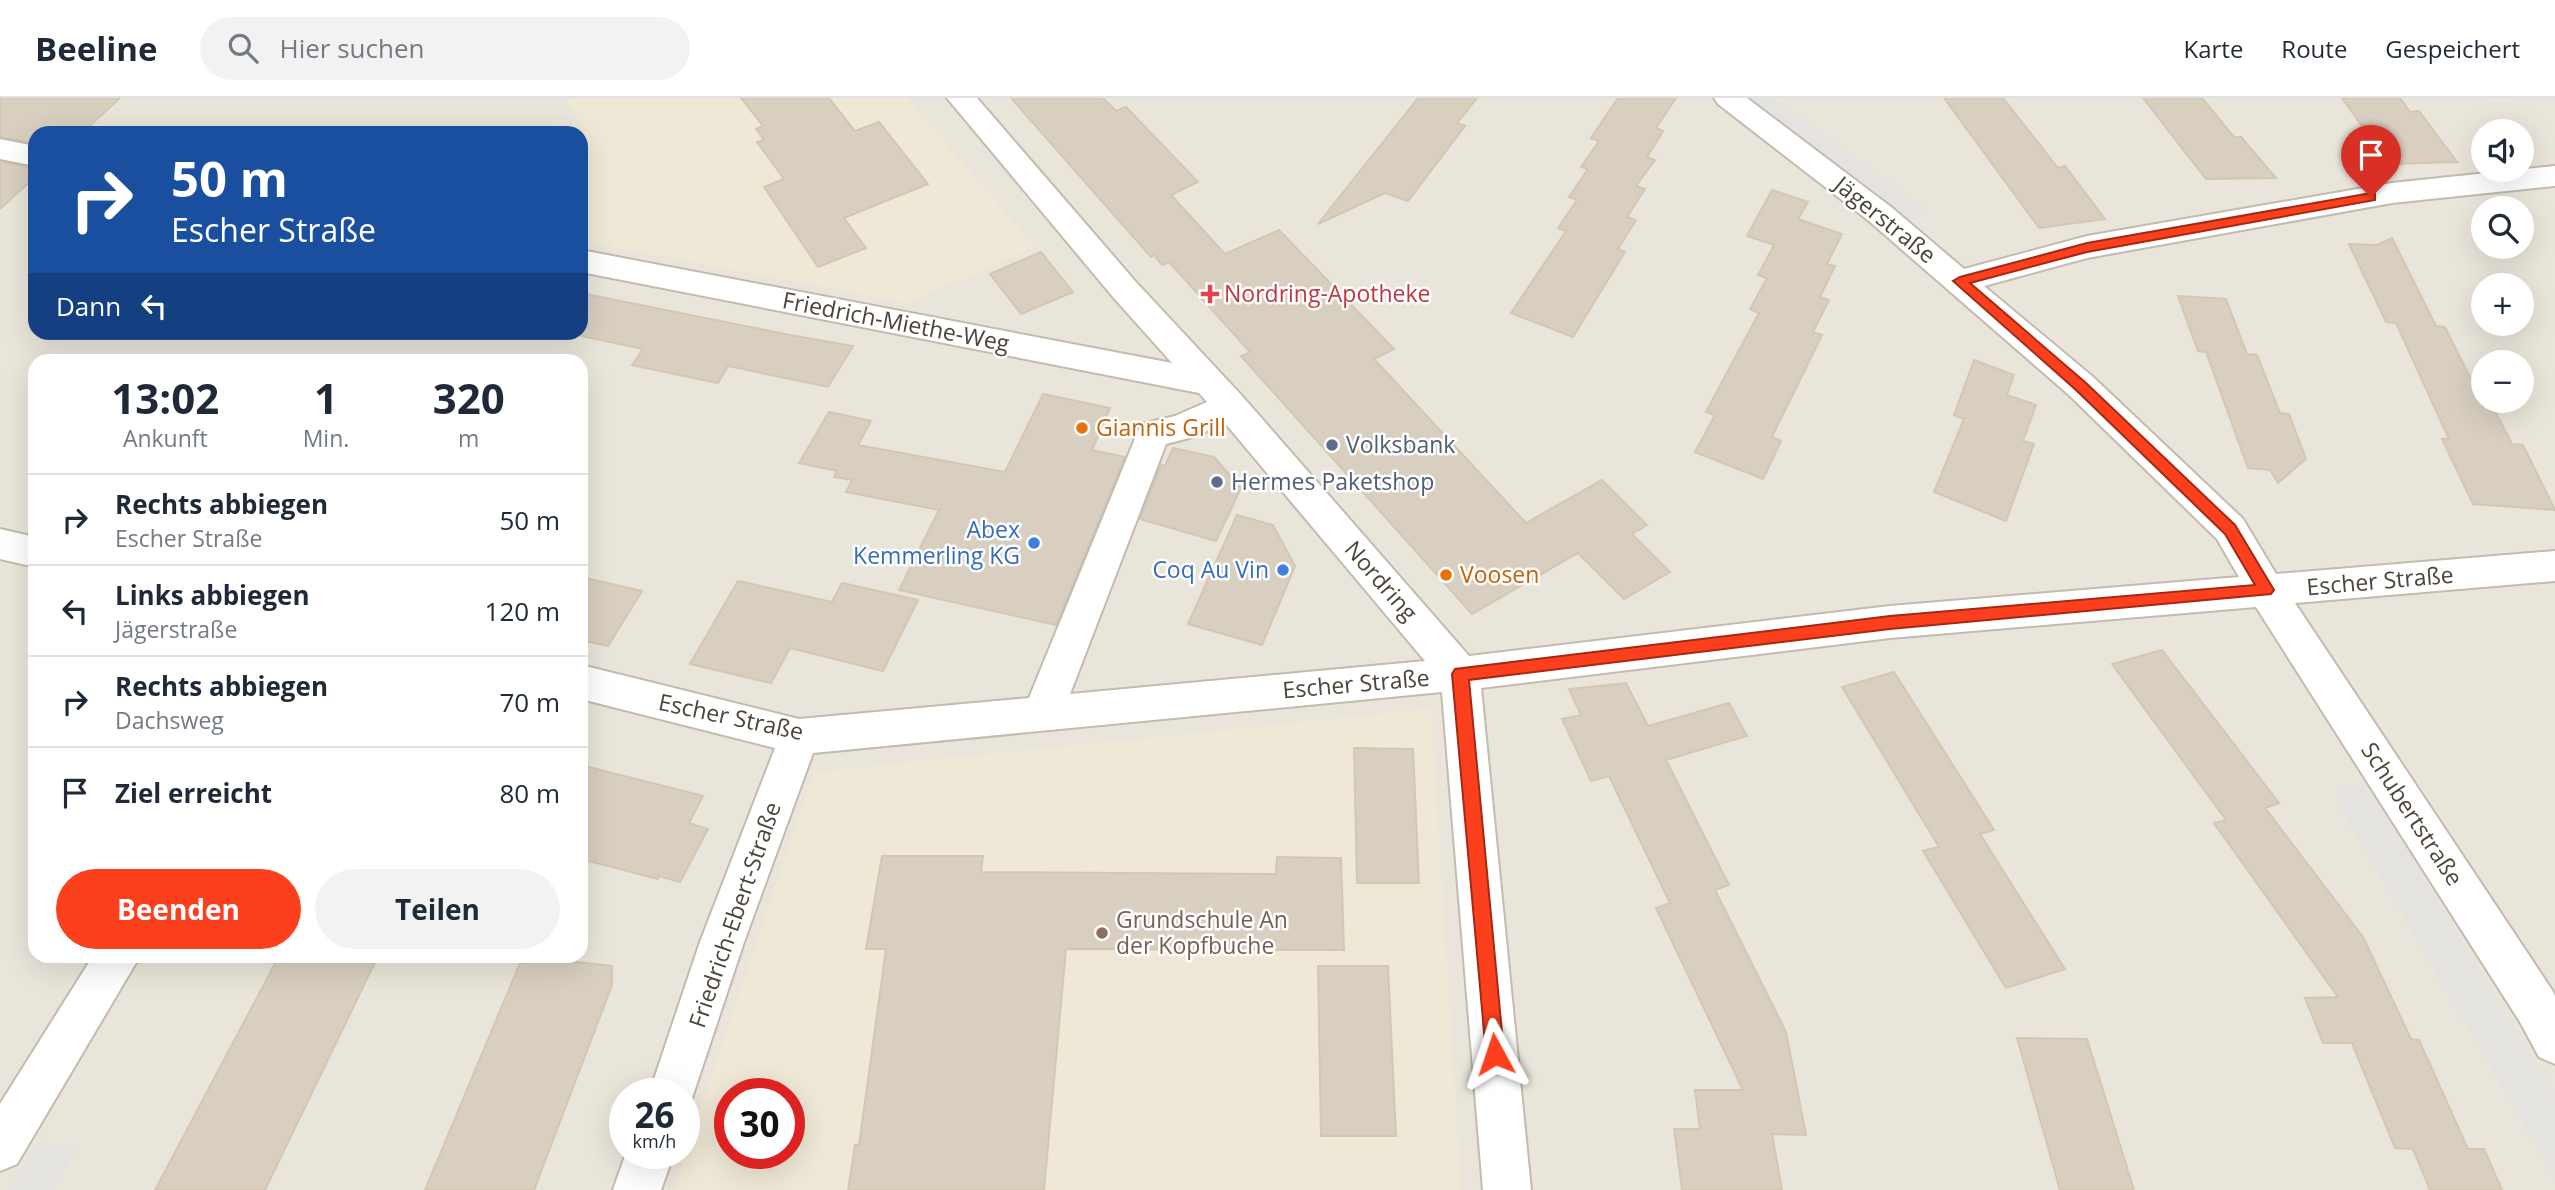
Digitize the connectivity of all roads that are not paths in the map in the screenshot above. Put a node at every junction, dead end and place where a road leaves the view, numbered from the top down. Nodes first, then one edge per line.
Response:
1 (961, 98) edge
2 (1728, 98) edge
3 (0, 149) edge
4 (28, 155) edge
5 (2555, 176) edge
6 (588, 262) edge
7 (1960, 281) junction
8 (1221, 394) junction
9 (0, 544) edge
10 (28, 550) edge
11 (2555, 566) edge
12 (2266, 590) junction
13 (1460, 674) junction
14 (588, 684) edge
15 (1042, 714) junction
16 (799, 737) junction
17 (114, 963) edge
18 (2549, 1018) edge
19 (677, 1078) edge
20 (0, 1147) edge
21 (644, 1169) edge
22 (637, 1190) edge
23 (1507, 1190) edge

1 - 8 street, Nordring
2 - 7 street, Jägerstraße
3 - 4 street
5 - 7 street
6 - 8 street, Friedrich-Miethe-Weg
7 - 12 street, Jägerstraße
8 - 13 street, Nordring
8 - 15 street
9 - 10 street
11 - 12 street, Escher Straße
12 - 13 street, Escher Straße
12 - 18 street, Schubertstraße
13 - 15 street, Escher Straße
13 - 23 street
14 - 16 street, Escher Straße
15 - 16 street, Escher Straße
16 - 19 street, Friedrich-Ebert-Straße
17 - 20 street
21 - 22 street

